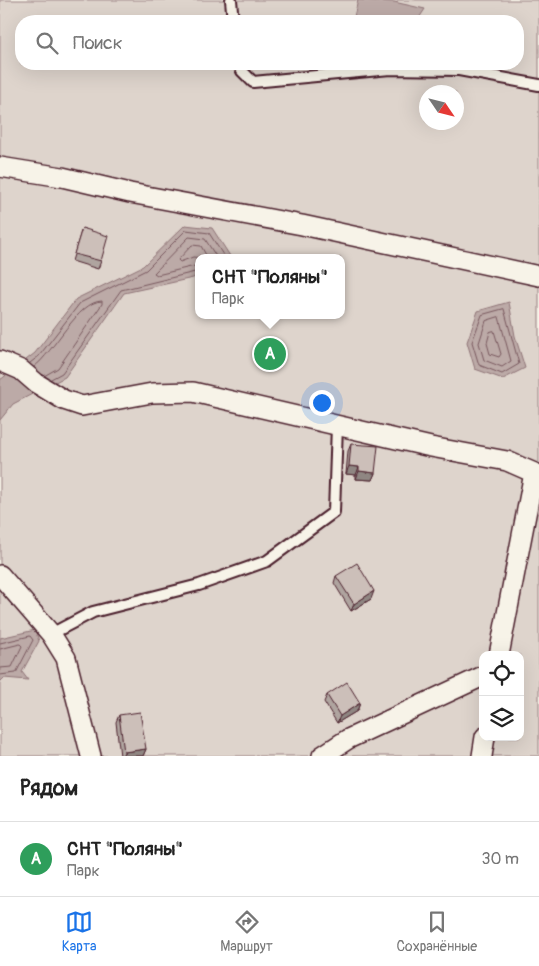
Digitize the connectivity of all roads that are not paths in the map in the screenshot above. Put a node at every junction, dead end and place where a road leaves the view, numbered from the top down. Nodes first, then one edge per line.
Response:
1 (232, 0) edge
2 (233, 15) edge
3 (242, 70) edge
4 (379, 70) edge
5 (459, 70) edge
6 (539, 85) edge
7 (0, 167) edge
8 (539, 276) edge
9 (0, 362) edge
10 (337, 425) junction
11 (537, 474) edge
12 (0, 575) edge
13 (51, 634) junction
14 (500, 651) edge
15 (479, 678) edge
16 (484, 741) edge
17 (91, 756) edge
18 (322, 756) edge
19 (482, 756) edge

1 - 2 lane
3 - 4 lane
5 - 6 lane
7 - 8 street
9 - 10 street
10 - 11 street
10 - 13 lane
11 - 14 street
12 - 13 street
13 - 17 street
15 - 18 street
16 - 19 street

